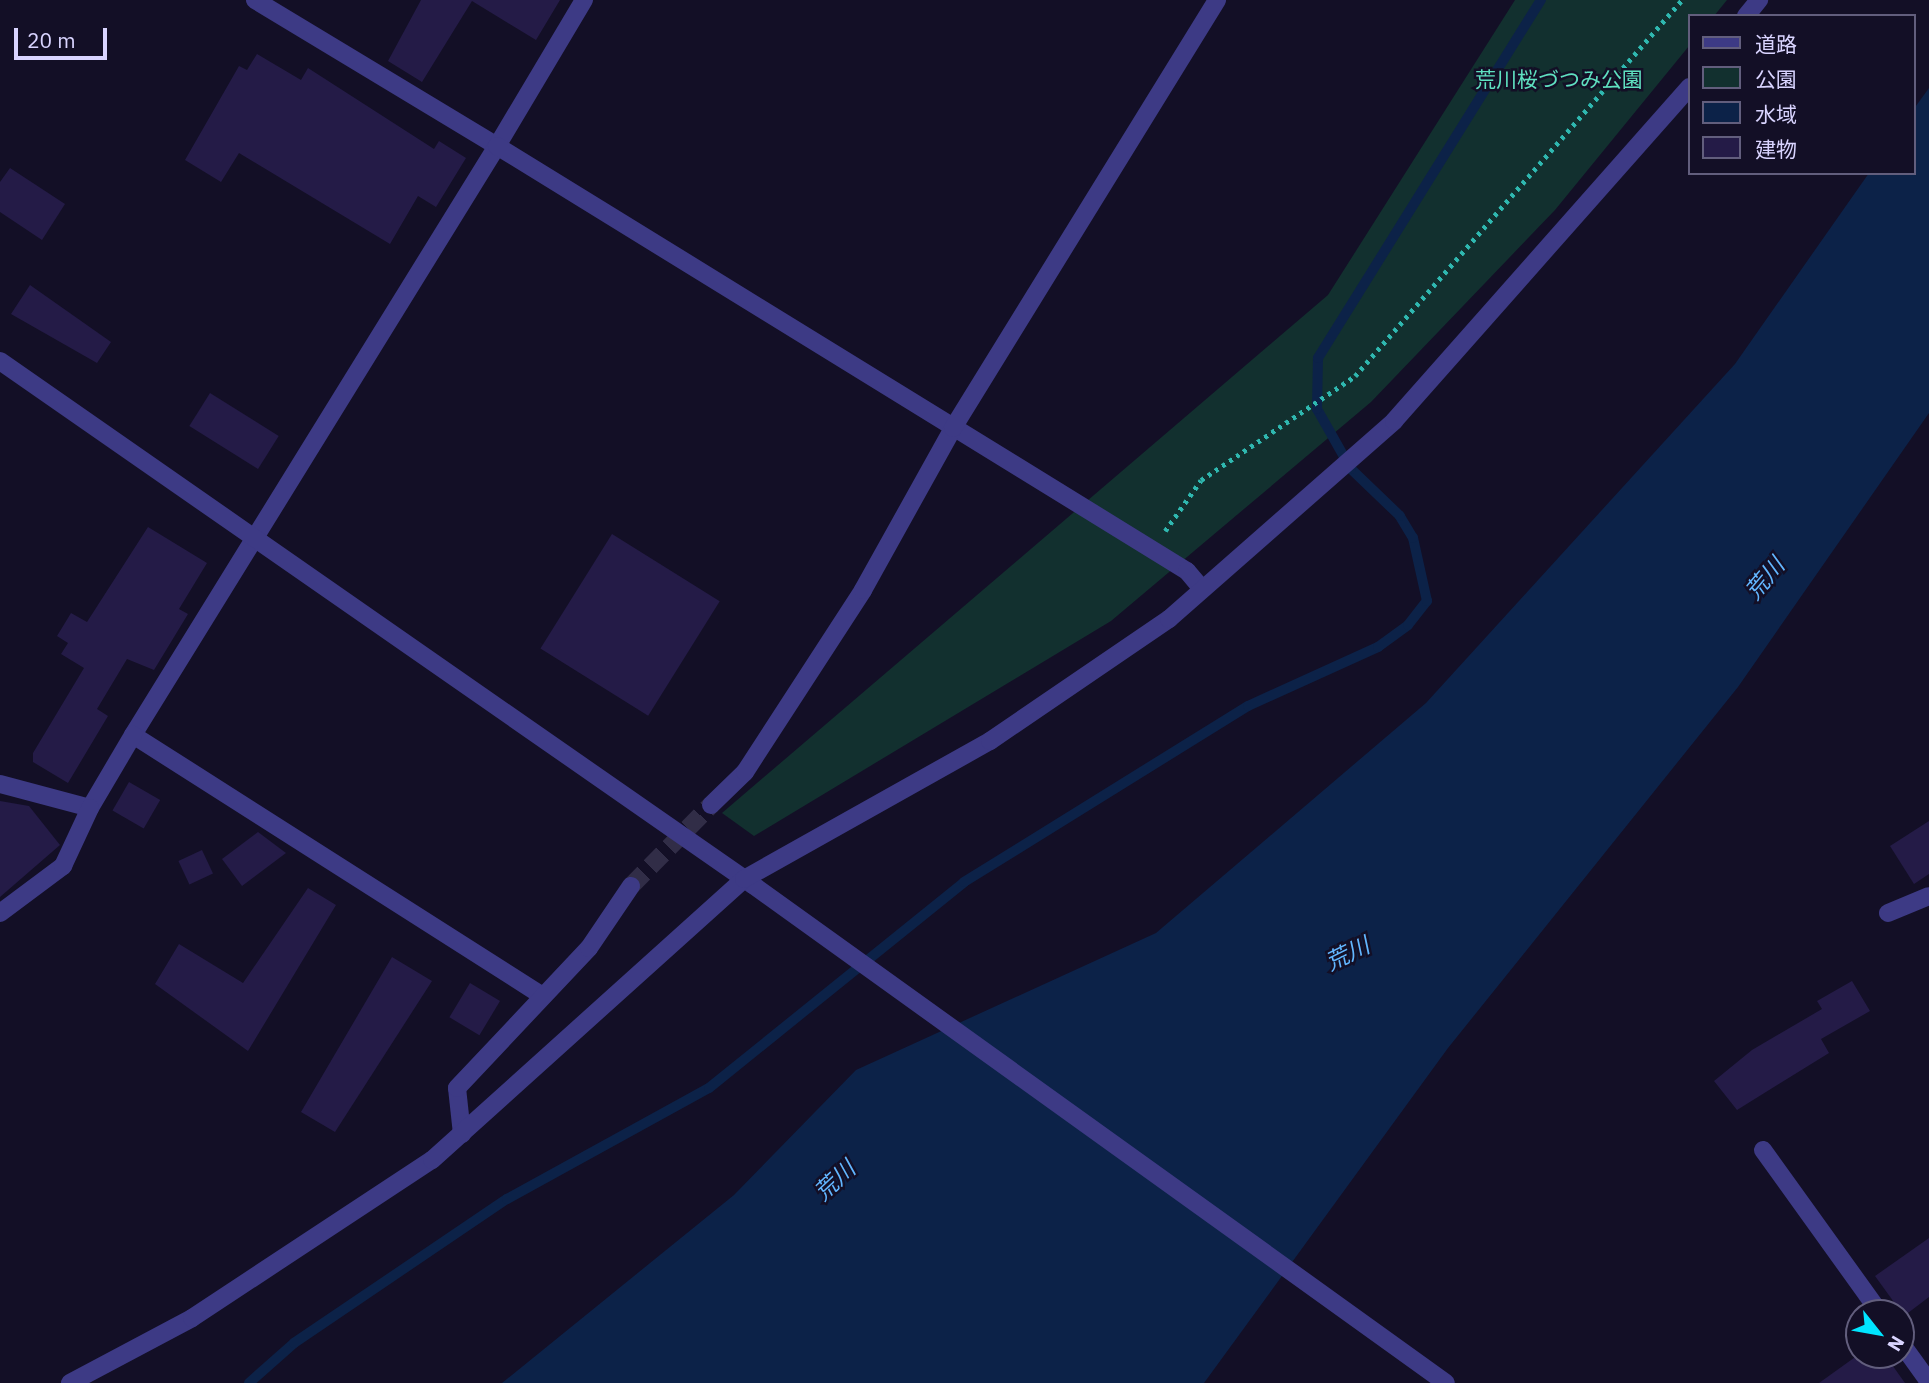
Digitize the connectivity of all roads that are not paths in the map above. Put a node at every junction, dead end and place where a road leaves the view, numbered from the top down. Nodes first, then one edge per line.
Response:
1 (255, 0) edge
2 (584, 0) edge
3 (1217, 0) edge
4 (1759, 0) edge
5 (1748, 14) edge
6 (1688, 88) edge
7 (497, 146) junction
8 (0, 361) edge
9 (953, 428) junction
10 (254, 537) junction
11 (1202, 589) junction
12 (133, 735) junction
13 (0, 784) edge
14 (711, 805) tunnel mouth
15 (90, 808) junction
16 (748, 882) junction
17 (631, 886) tunnel mouth
18 (1929, 897) edge
19 (0, 913) edge
20 (1888, 913) dead end
21 (542, 996) junction
22 (462, 1134) junction
23 (1763, 1150) dead end
24 (1870, 1299) edge
25 (1915, 1362) edge
26 (1929, 1382) edge
27 (70, 1383) edge
28 (1446, 1383) edge

1 - 7 street
2 - 7 street
3 - 9 street
4 - 5 street
6 - 11 street
7 - 9 street
7 - 10 street
8 - 10 street
9 - 11 street
9 - 14 street
10 - 12 street
10 - 16 street
11 - 16 street
12 - 15 street
12 - 21 street
13 - 15 street
15 - 19 street
16 - 22 street
16 - 28 street
17 - 21 street
18 - 20 street
21 - 22 street
22 - 27 street
23 - 24 street
25 - 26 street

